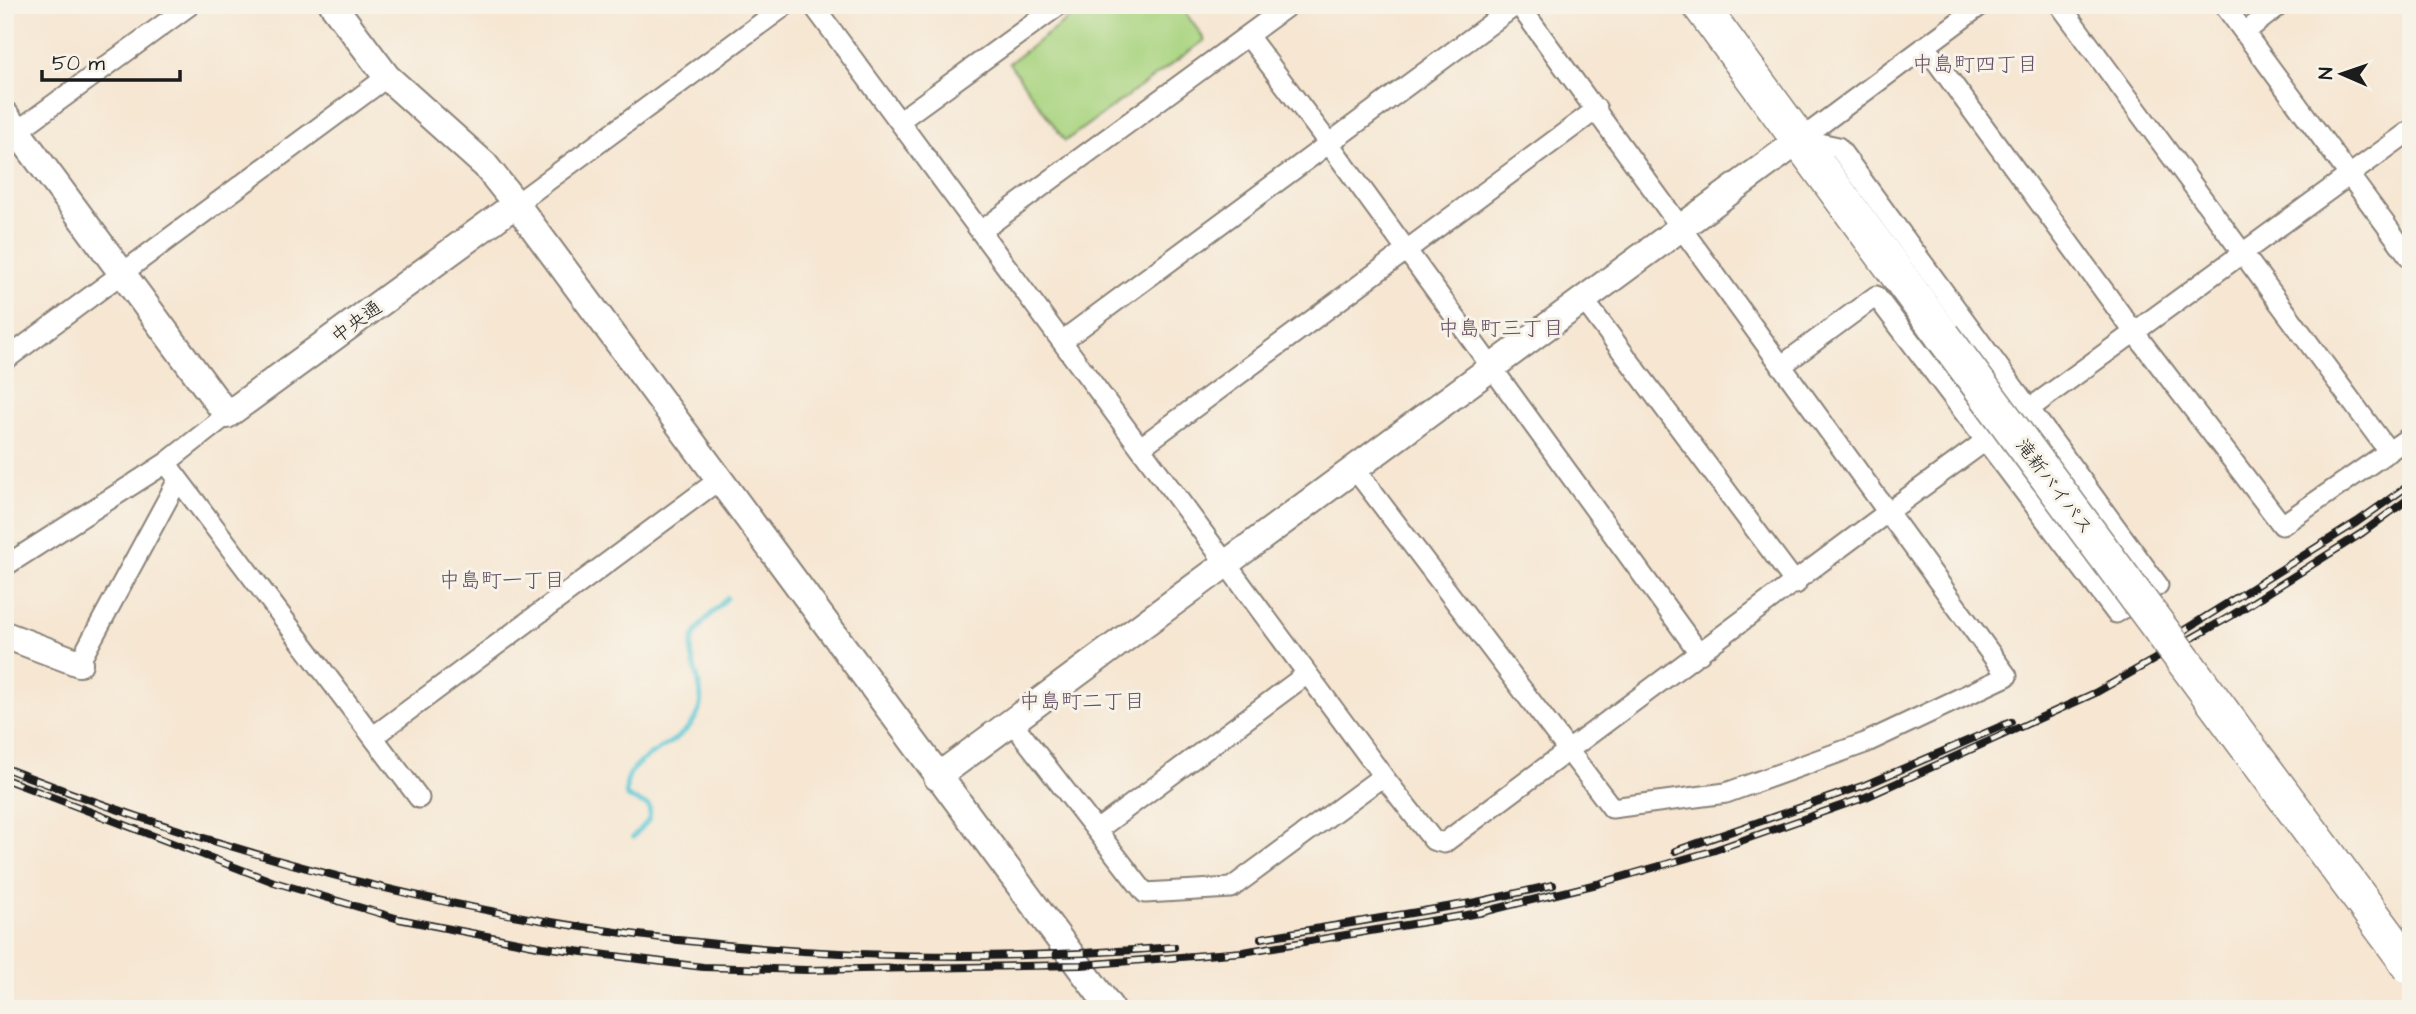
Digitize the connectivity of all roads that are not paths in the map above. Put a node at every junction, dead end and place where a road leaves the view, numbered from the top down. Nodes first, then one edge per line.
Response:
1 (190, 5) edge
2 (333, 5) edge
3 (786, 5) edge
4 (813, 5) edge
5 (1059, 5) edge
6 (1289, 5) edge
7 (1517, 5) edge
8 (1700, 5) edge
9 (1981, 5) edge
10 (2060, 5) edge
11 (2224, 5) edge
12 (2280, 5) edge
13 (2245, 32) junction
14 (1248, 36) junction
15 (1925, 46) junction
16 (387, 77) junction
17 (1597, 109) junction
18 (899, 121) junction
19 (9, 129) edge
20 (2411, 130) edge
21 (1801, 139) junction
22 (1330, 145) junction
23 (2349, 177) junction
24 (516, 204) junction
25 (1681, 228) junction
26 (981, 231) junction
27 (1406, 251) junction
28 (2243, 254) junction
29 (2411, 259) edge
30 (123, 273) junction
31 (1583, 299) junction
32 (2134, 332) junction
33 (1062, 341) junction
34 (5, 360) edge
35 (1781, 366) junction
36 (1489, 368) junction
37 (2029, 408) junction
38 (227, 415) junction
39 (2411, 436) edge
40 (1986, 440) junction
41 (1141, 447) junction
42 (2389, 452) junction
43 (166, 463) junction
44 (1354, 468) junction
45 (720, 479) junction
46 (178, 480) junction
47 (1888, 512) junction
48 (1226, 563) junction
49 (5, 566) edge
50 (1796, 584) junction
51 (5, 635) edge
52 (1700, 654) junction
53 (79, 663) joint
54 (1307, 674) junction
55 (1012, 722) junction
56 (374, 736) junction
57 (1569, 750) junction
58 (1383, 776) junction
59 (937, 777) junction
60 (419, 798) dead end
61 (1097, 830) junction
62 (2411, 967) edge
63 (1111, 1009) edge

1 - 19 street
2 - 16 street
3 - 24 street, 中央通
4 - 18 street
5 - 18 street
6 - 14 street
7 - 17 street
7 - 22 street
8 - 21 highway, 滝新バイパス
9 - 15 street
10 - 28 street
11 - 13 street
12 - 13 street
13 - 23 street
14 - 22 street
14 - 26 street
15 - 21 street
15 - 32 street
16 - 24 street
16 - 30 street
17 - 25 street
17 - 27 street
18 - 26 street
19 - 30 street
20 - 23 street
21 - 25 street
21 - 37 street
21 - 62 highway, 滝新バイパス, bridge
22 - 27 street
22 - 33 street
23 - 28 street
23 - 29 street
24 - 38 street, 中央通
24 - 45 street
25 - 31 street
25 - 35 street
26 - 33 street
27 - 36 street
27 - 41 street
28 - 32 street
28 - 42 street
30 - 34 street
30 - 38 street
31 - 36 street
31 - 50 street
32 - 37 street
32 - 42 street
33 - 41 street
35 - 40 street
35 - 47 street
36 - 44 street
36 - 52 street
37 - 40 street
37 - 40 street
38 - 43 street
39 - 42 street
40 - 47 street
41 - 48 street
43 - 46 street
43 - 49 street
44 - 48 street
44 - 57 street
45 - 56 street
45 - 59 street
46 - 53 street
46 - 56 street
47 - 50 street
47 - 57 street
48 - 54 street
48 - 55 street
50 - 52 street
51 - 53 street
52 - 57 street
54 - 58 street
54 - 61 street
55 - 59 street
55 - 61 street
56 - 60 street
57 - 58 street
58 - 61 street
59 - 63 street

